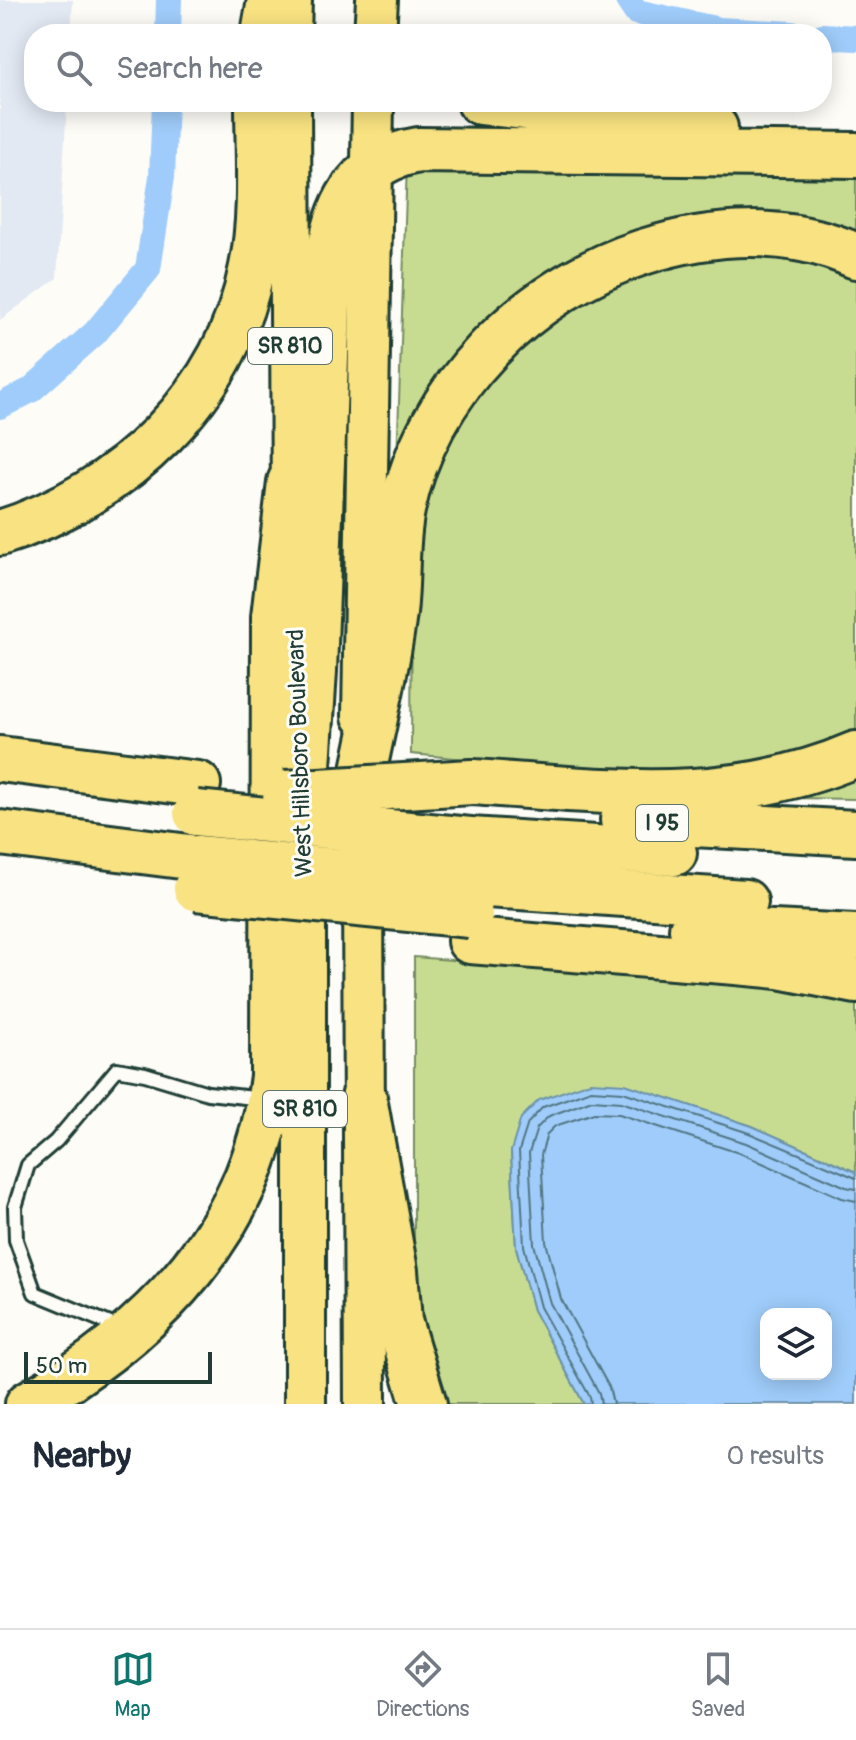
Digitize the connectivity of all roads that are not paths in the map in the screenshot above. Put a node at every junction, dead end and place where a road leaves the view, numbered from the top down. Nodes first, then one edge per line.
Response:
1 (270, 0) edge
2 (291, 0) edge
3 (377, 0) edge
4 (266, 24) edge
5 (290, 24) edge
6 (376, 24) edge
7 (258, 112) edge
8 (290, 112) edge
9 (373, 112) edge
10 (570, 112) edge
11 (856, 144) edge
12 (856, 155) edge
13 (371, 170) junction
14 (856, 256) edge
15 (290, 482) junction
16 (0, 533) edge
17 (856, 754) edge
18 (0, 759) edge
19 (362, 780) junction
20 (0, 788) edge
21 (197, 799) junction
22 (295, 803) junction
23 (470, 811) junction
24 (0, 833) edge
25 (856, 833) edge
26 (856, 862) edge
27 (0, 863) edge
28 (196, 873) junction
29 (856, 907) edge
30 (471, 914) junction
31 (856, 937) edge
32 (856, 981) edge
33 (364, 1098) junction
34 (270, 1100) junction
35 (130, 1333) junction
36 (28, 1404) edge
37 (305, 1404) edge
38 (365, 1404) edge
39 (424, 1404) edge

1 - 4 highway
2 - 5 main road
3 - 6 main road
7 - 16 highway
8 - 15 main road, West Hillsboro Boulevard / SR 810
9 - 13 main road, SR 810
10 - 11 highway
12 - 13 highway
13 - 19 main road, SR 810
13 - 22 highway
14 - 19 highway
15 - 22 main road, West Hillsboro Boulevard / SR 810
15 - 34 highway
17 - 23 highway
18 - 21 highway, I 95
19 - 33 main road, SR 810
20 - 21 highway
21 - 22 highway, I 95
21 - 23 highway, bridge
22 - 23 highway, I 95, bridge
22 - 37 main road, West Hillsboro Boulevard / SR 810
23 - 25 highway, I 95
23 - 26 highway
24 - 28 highway
27 - 28 highway
28 - 30 highway, bridge
28 - 30 highway, bridge
29 - 30 highway
30 - 31 highway
30 - 32 highway
33 - 38 main road, SR 810
33 - 39 highway
34 - 35 highway
34 - 35 lane
35 - 36 highway

